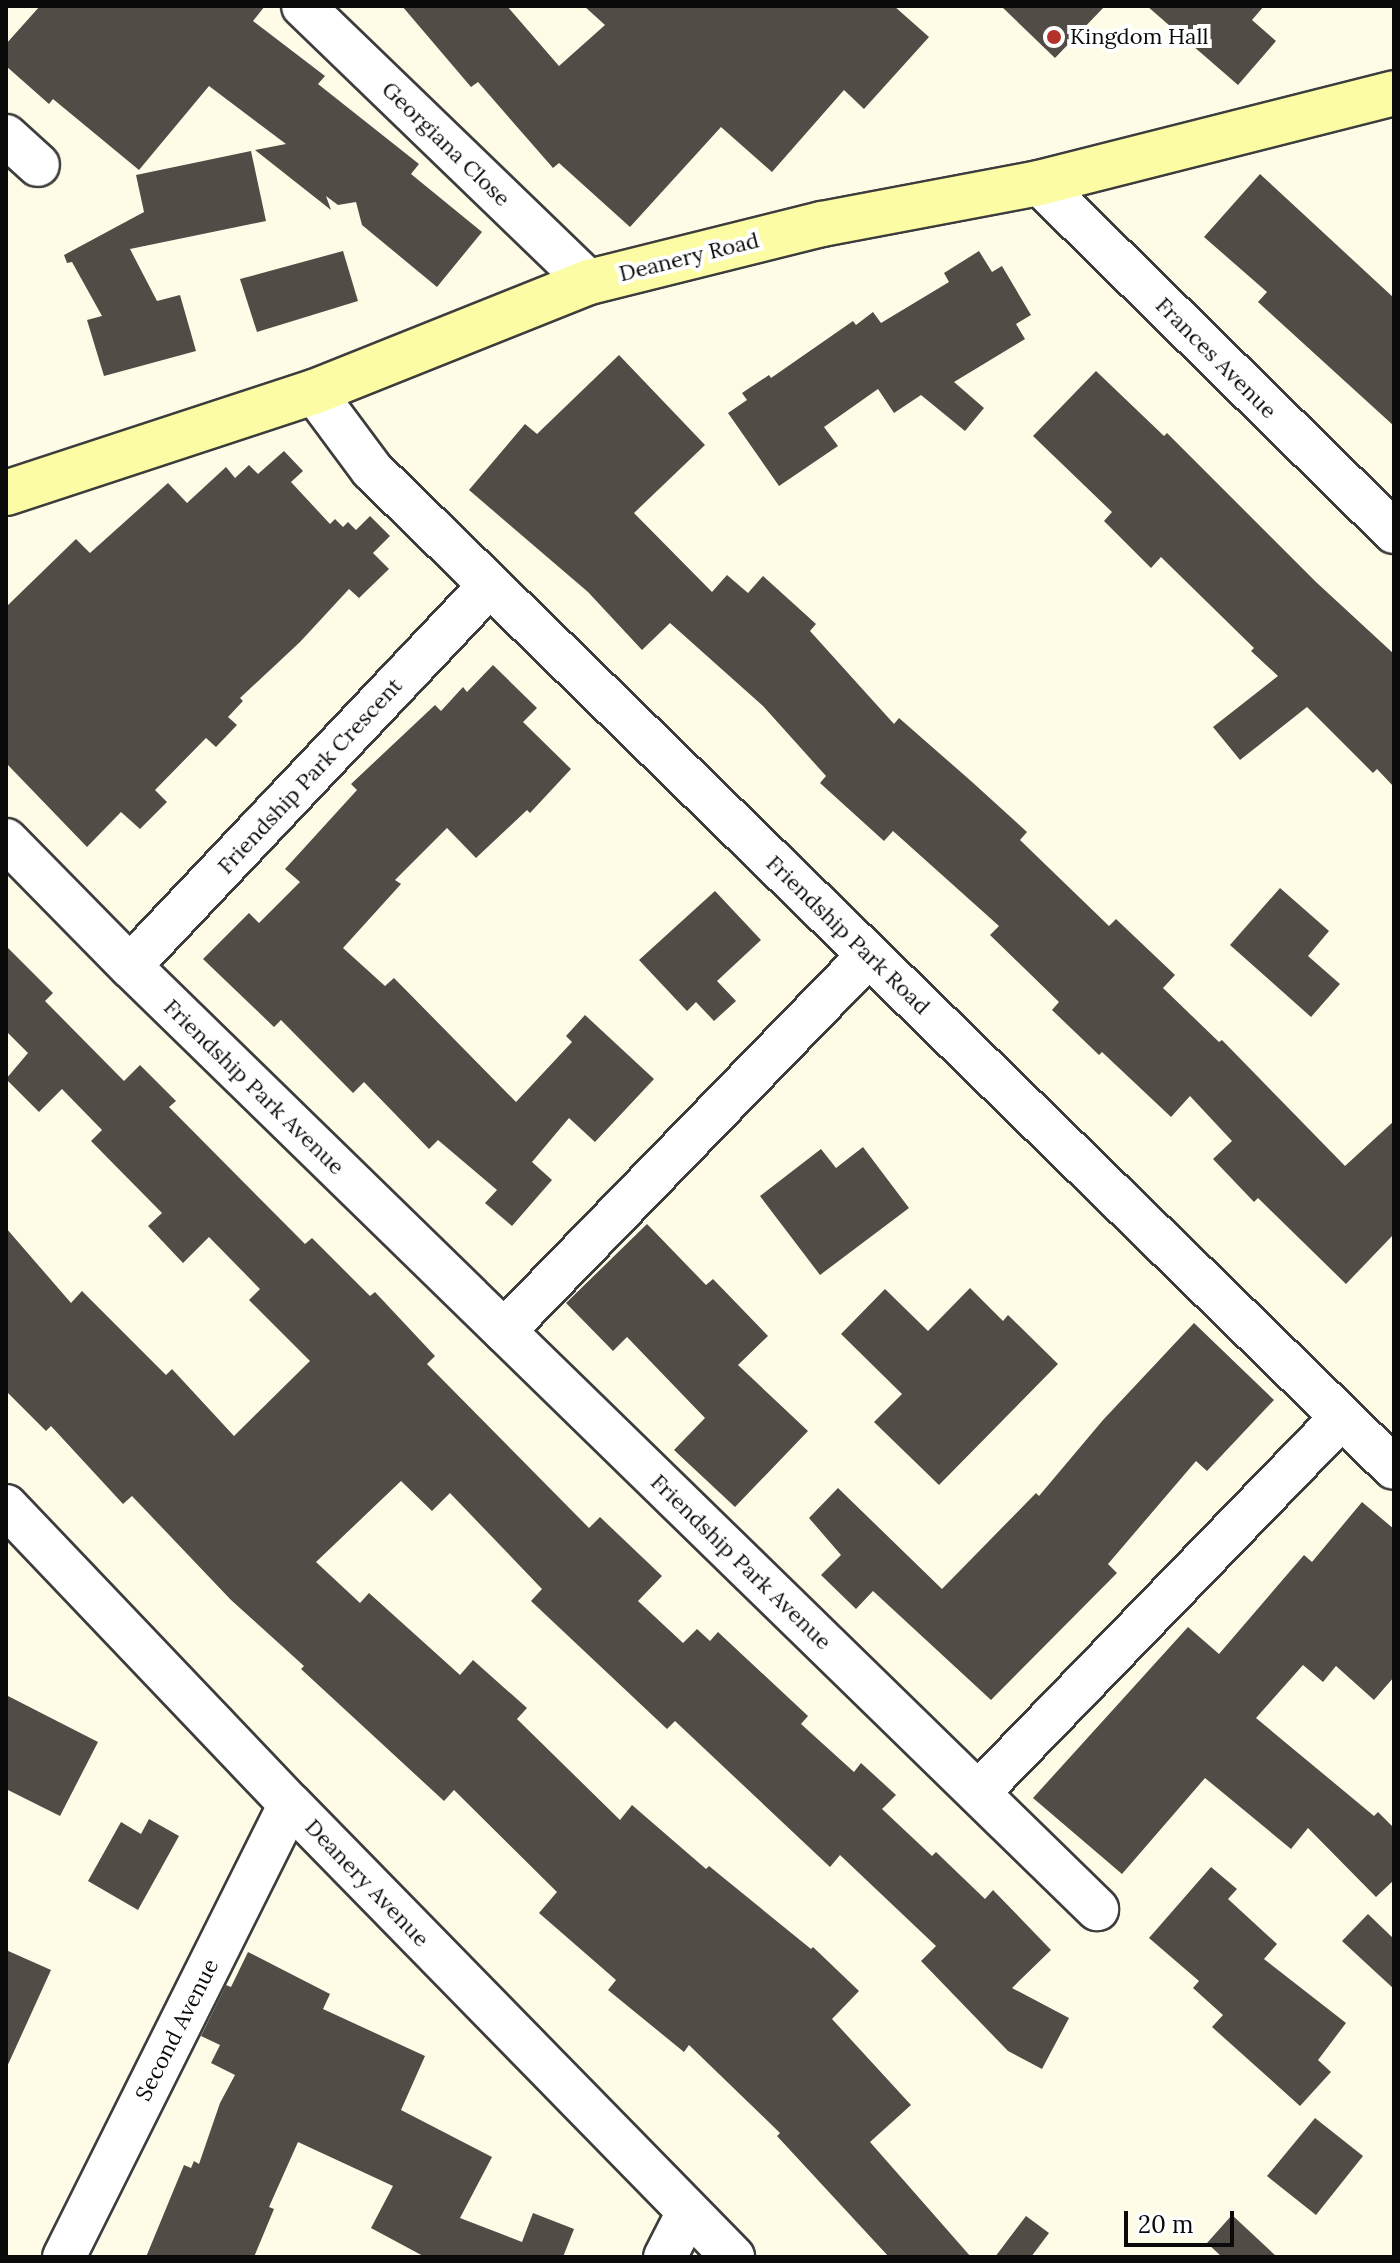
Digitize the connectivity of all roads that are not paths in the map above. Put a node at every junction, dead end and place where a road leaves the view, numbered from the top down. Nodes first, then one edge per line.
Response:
1 (303, 6) edge
2 (1394, 93) edge
3 (6, 136) edge
4 (38, 165) dead end
5 (1039, 183) junction
6 (589, 282) junction
7 (314, 392) junction
8 (6, 493) edge
9 (1394, 532) edge
10 (490, 585) junction
11 (6, 840) edge
12 (869, 955) junction
13 (130, 966) junction
14 (504, 1331) junction
15 (1342, 1417) junction
16 (1394, 1468) edge
17 (6, 1506) edge
18 (978, 1793) junction
19 (290, 1804) junction
20 (1097, 1909) dead end
21 (687, 2214) junction
22 (64, 2257) edge
23 (665, 2257) edge
24 (733, 2257) edge

1 - 6 street, Georgiana Close
2 - 5 street, Deanery Road
3 - 4 street
5 - 6 street, Deanery Road
5 - 9 street, Frances Avenue
6 - 7 street, Deanery Road
7 - 8 street, Deanery Road
7 - 10 street, Friendship Park Road
10 - 12 street, Friendship Park Road
10 - 13 street, Friendship Park Crescent
11 - 13 street, Friendship Park Avenue
12 - 14 street
12 - 15 street, Friendship Park Road
13 - 14 street, Friendship Park Avenue
14 - 18 street, Friendship Park Avenue
15 - 16 street, Friendship Park Road
15 - 18 street
17 - 19 street, Deanery Avenue
18 - 20 street, Friendship Park Avenue
19 - 21 street, Deanery Avenue
19 - 22 street, Second Avenue
21 - 23 street
21 - 24 street, Deanery Avenue

